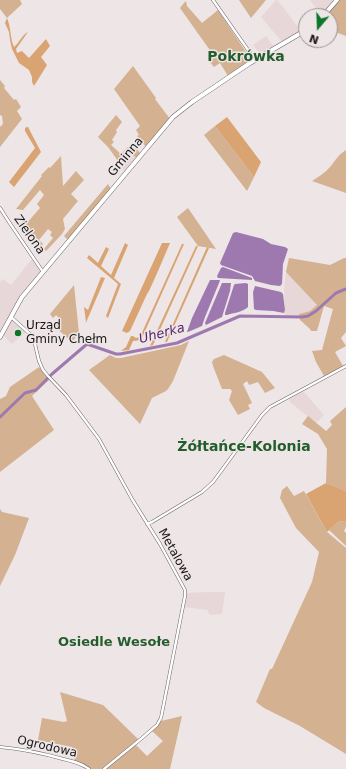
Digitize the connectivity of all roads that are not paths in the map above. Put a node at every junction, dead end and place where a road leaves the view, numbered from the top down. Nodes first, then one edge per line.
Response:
1 (213, 0) edge
2 (337, 0) edge
3 (330, 8) edge
4 (298, 35) edge
5 (255, 60) junction
6 (0, 208) edge
7 (44, 272) junction
8 (11, 317) junction
9 (0, 337) edge
10 (346, 366) edge
11 (150, 522) junction
12 (0, 746) edge
13 (89, 769) edge
14 (104, 769) edge

1 - 5 street
2 - 3 main road
4 - 5 main road, Gminna
5 - 7 main road, Gminna
6 - 7 street, Zielona
7 - 8 main road, Gminna
8 - 9 main road, Gminna
8 - 11 street, Metalowa
10 - 11 street
11 - 14 street, Metalowa
12 - 13 street, Ogrodowa

